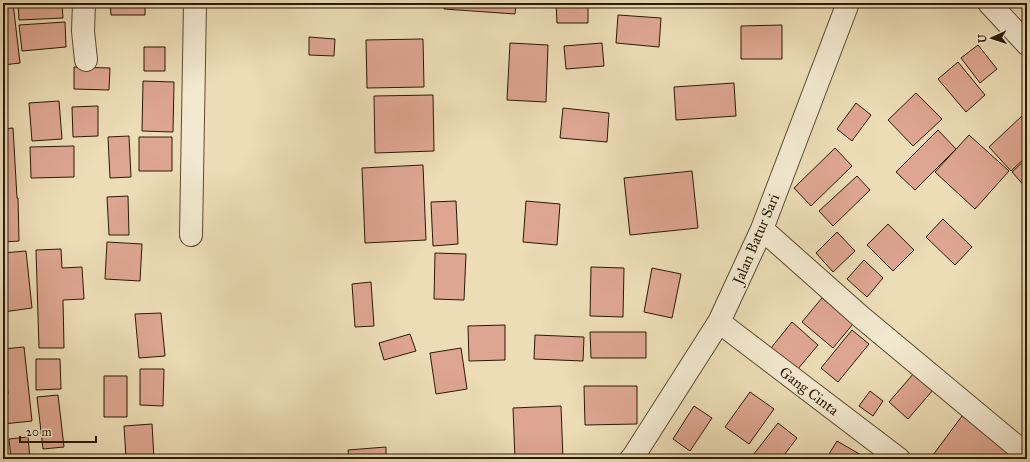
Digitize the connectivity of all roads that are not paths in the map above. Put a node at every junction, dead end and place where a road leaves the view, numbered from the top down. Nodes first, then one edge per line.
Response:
1 (84, 3) edge
2 (195, 3) edge
3 (848, 3) edge
4 (989, 3) edge
5 (1027, 44) edge
6 (86, 60) dead end
7 (762, 229) junction
8 (191, 235) dead end
9 (719, 322) junction
10 (1027, 455) edge
11 (633, 458) edge
12 (899, 459) edge

1 - 6 street
2 - 8 street
3 - 7 street, Jalan Batur Sari
4 - 5 street
7 - 9 street, Jalan Batur Sari
7 - 10 street
9 - 11 street, Jalan Batur Sari
9 - 12 street, Gang Cinta

